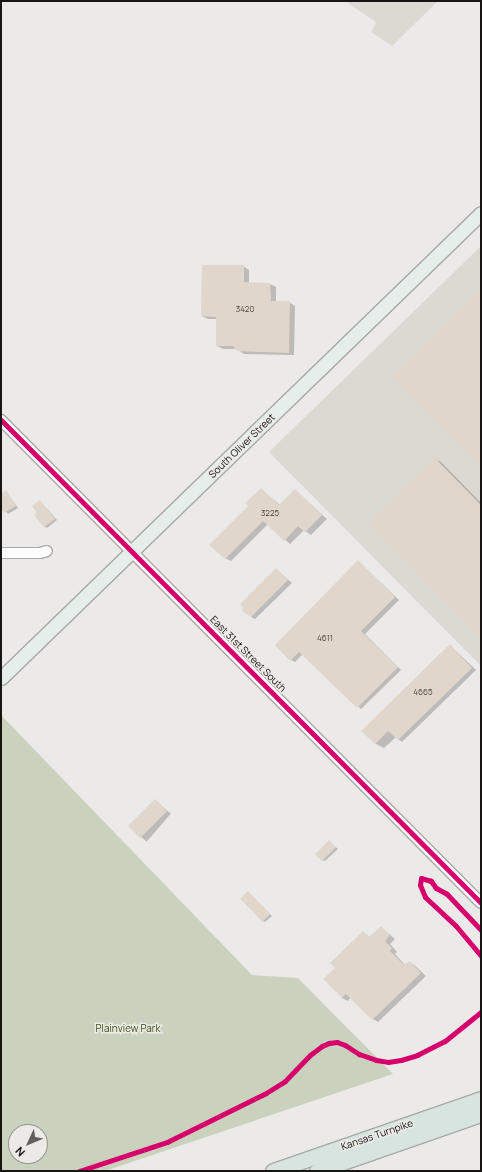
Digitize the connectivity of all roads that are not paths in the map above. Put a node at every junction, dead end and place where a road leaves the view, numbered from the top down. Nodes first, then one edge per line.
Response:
1 (481, 213) edge
2 (1, 420) edge
3 (48, 551) dead end
4 (132, 552) junction
5 (1, 553) edge
6 (1, 678) edge
7 (481, 903) edge
8 (481, 1099) edge
9 (481, 1114) edge
10 (273, 1171) edge
11 (317, 1171) edge

1 - 4 main road, South Oliver Street
2 - 4 street, East 31st Street South
3 - 5 street
4 - 6 main road, South Oliver Street
4 - 7 street, East 31st Street South
8 - 10 highway, Kansas Turnpike
9 - 11 highway, Kansas Turnpike

